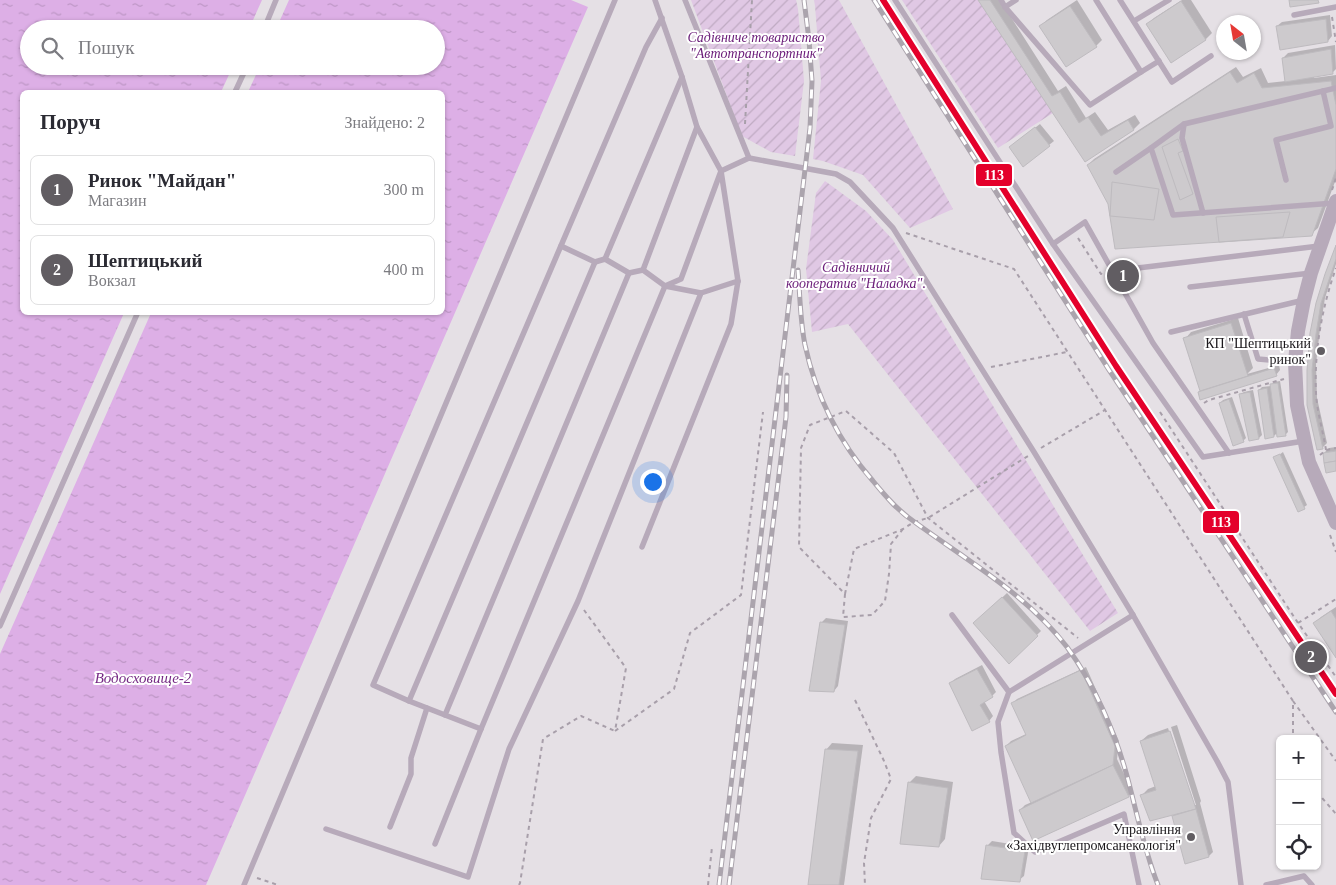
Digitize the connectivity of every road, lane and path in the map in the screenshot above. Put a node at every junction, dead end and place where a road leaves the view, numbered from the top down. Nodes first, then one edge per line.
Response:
1 (276, 0) edge
2 (615, 0) edge
3 (655, 0) edge
4 (685, 0) edge
5 (752, 0) edge
6 (895, 0) edge
7 (1001, 0) edge
8 (1016, 0) edge
9 (1096, 0) edge
10 (1120, 0) edge
11 (1169, 0) edge
12 (1005, 7) junction
13 (1333, 7) edge
14 (1294, 15) dead end
15 (662, 18) junction
16 (268, 20) edge
17 (1134, 21) junction
18 (1336, 42) edge
19 (1211, 56) dead end
20 (1159, 61) junction
21 (1141, 72) junction
22 (243, 75) edge
23 (682, 77) junction
24 (1336, 88) edge
25 (236, 90) edge
26 (1323, 91) junction
27 (1184, 124) junction
28 (745, 126) dead end
29 (697, 127) junction
30 (1151, 148) junction
31 (749, 158) junction
32 (721, 171) junction
33 (1116, 172) dead end
34 (1286, 180) dead end
35 (1336, 202) edge
36 (1203, 213) junction
37 (893, 228) junction
38 (1053, 244) junction
39 (561, 246) junction
40 (1321, 246) junction
41 (605, 260) junction
42 (595, 262) junction
43 (1336, 268) edge
44 (643, 270) junction
45 (1114, 271) junction
46 (628, 273) junction
47 (1311, 273) junction
48 (738, 281) junction
49 (665, 286) junction
50 (1190, 287) dead end
51 (701, 293) junction
52 (1304, 300) junction
53 (1244, 314) junction
54 (137, 315) edge
55 (1170, 332) dead end
56 (1067, 352) junction
57 (1295, 362) junction
58 (981, 369) junction
59 (1286, 378) dead end
60 (1156, 406) dead end
61 (1197, 407) junction
62 (1105, 410) junction
63 (763, 412) dead end
64 (1304, 441) junction
65 (1336, 448) edge
66 (1326, 450) junction
67 (1034, 452) junction
68 (1228, 453) junction
69 (1317, 457) dead end
70 (928, 518) junction
71 (1336, 523) edge
72 (903, 529) junction
73 (642, 547) dead end
74 (845, 594) junction
75 (1336, 599) edge
76 (578, 601) junction
77 (952, 615) dead end
78 (1133, 615) junction
79 (1298, 622) junction
80 (0, 626) edge
81 (1086, 644) junction
82 (1336, 677) edge
83 (1009, 692) junction
84 (855, 700) dead end
85 (409, 701) junction
86 (1293, 701) junction
87 (427, 708) junction
88 (445, 715) junction
89 (481, 729) junction
90 (615, 731) junction
91 (1293, 735) edge
92 (1336, 761) edge
93 (1321, 797) edge
94 (1336, 814) edge
95 (390, 827) dead end
96 (326, 829) dead end
97 (435, 844) dead end
98 (712, 847) dead end
99 (248, 875) junction
100 (244, 885) edge
101 (278, 885) edge
102 (519, 885) edge
103 (708, 885) edge
104 (865, 885) edge
105 (1139, 885) edge
106 (1241, 885) edge
107 (1266, 885) edge
108 (1312, 885) edge

1 - 16 lane
2 - 99 lane
3 - 15 lane
4 - 31 lane
5 - 28 path
6 - 38 lane
7 - 12 lane
8 - 12 lane
9 - 21 lane
10 - 17 lane
11 - 17 lane
12 - 21 lane
13 - 14 lane
13 - 18 path
15 - 23 lane
15 - 39 lane
17 - 20 lane
19 - 20 lane
20 - 21 lane
22 - 25 lane
23 - 29 lane
23 - 41 lane
24 - 26 lane
26 - 27 lane
26 - 34 lane
27 - 30 lane
27 - 36 lane
29 - 32 lane
29 - 44 lane
30 - 33 lane
30 - 36 lane
31 - 32 lane
31 - 37 lane
32 - 48 lane
32 - 49 lane
35 - 36 lane
35 - 40 street
37 - 56 path
37 - 58 lane
38 - 45 lane
38 - 68 lane
39 - 42 lane
39 - 85 lane
40 - 45 lane
40 - 47 street
41 - 42 lane
41 - 46 lane
42 - 85 lane
43 - 66 path
44 - 46 lane
44 - 49 lane
45 - 61 lane
46 - 88 lane
47 - 50 lane
47 - 52 street
48 - 51 lane
48 - 73 lane
49 - 51 lane
49 - 89 lane
51 - 76 lane
52 - 53 lane
52 - 57 street
53 - 55 lane
53 - 57 lane
54 - 80 lane
56 - 58 path
56 - 62 path
57 - 64 street
58 - 67 lane
59 - 61 path
60 - 79 path
61 - 68 lane
62 - 67 path
62 - 86 path
63 - 90 path
64 - 68 lane
64 - 71 street
65 - 66 path
66 - 69 path
67 - 70 path
67 - 78 lane
70 - 72 path
70 - 74 path
70 - 81 path
72 - 74 path
72 - 74 path
75 - 79 path
76 - 90 path
76 - 96 lane
77 - 83 lane
78 - 81 lane
78 - 106 lane
79 - 82 path
81 - 83 lane
83 - 105 lane
84 - 104 path
85 - 87 lane
86 - 91 path
86 - 92 path
87 - 88 lane
87 - 95 lane
88 - 89 lane
89 - 97 lane
90 - 102 path
93 - 94 path
98 - 103 path
99 - 100 lane
99 - 101 path
107 - 108 lane

